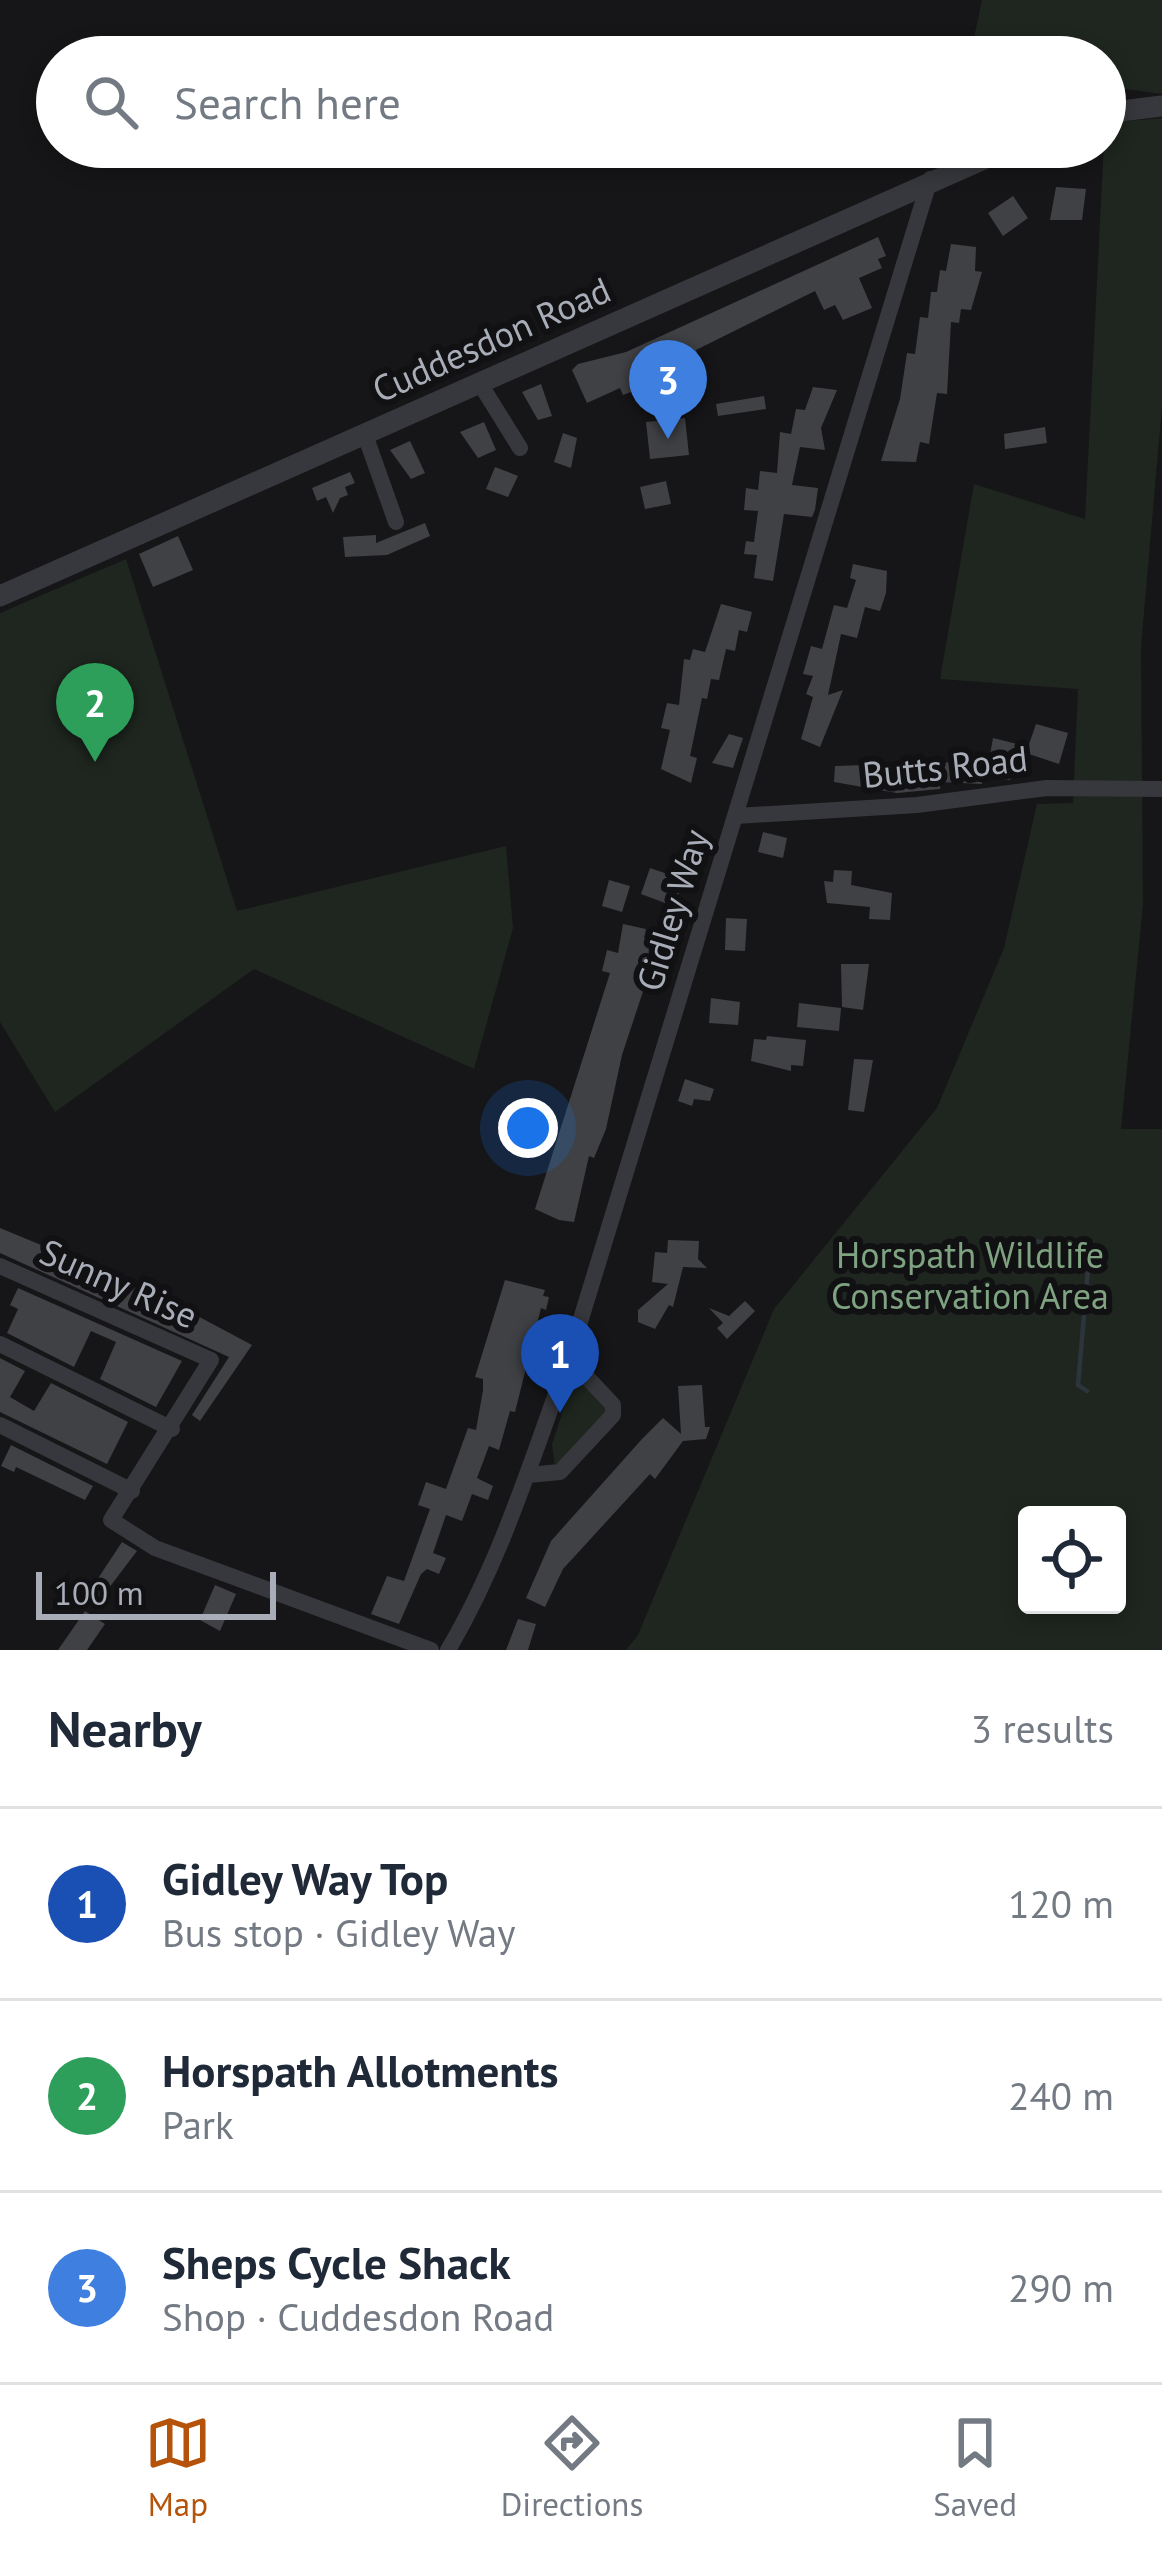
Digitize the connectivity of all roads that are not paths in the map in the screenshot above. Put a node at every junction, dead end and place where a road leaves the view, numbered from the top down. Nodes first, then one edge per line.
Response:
1 (1162, 106) edge
2 (1126, 110) edge
3 (957, 168) edge
4 (931, 178) junction
5 (478, 382) junction
6 (364, 432) junction
7 (520, 448) dead end
8 (396, 522) dead end
9 (0, 596) edge
10 (1162, 789) edge
11 (736, 816) junction
12 (0, 1266) edge
13 (0, 1344) edge
14 (569, 1358) junction
15 (0, 1425) edge
16 (172, 1429) junction
17 (528, 1475) junction
18 (131, 1491) junction
19 (431, 1650) edge
20 (448, 1650) edge

1 - 2 street
3 - 4 street, Cuddesdon Road
4 - 5 street, Cuddesdon Road
4 - 11 street, Gidley Way
5 - 6 street, Cuddesdon Road
5 - 7 street
6 - 8 street
6 - 9 street, Cuddesdon Road
10 - 11 street, Butts Road
11 - 14 street, Gidley Way
12 - 16 street, Sunny Rise
13 - 16 street
14 - 17 street, Gidley Way
14 - 17 street
15 - 18 street
16 - 18 street
17 - 20 street, Gidley Way
18 - 19 street

